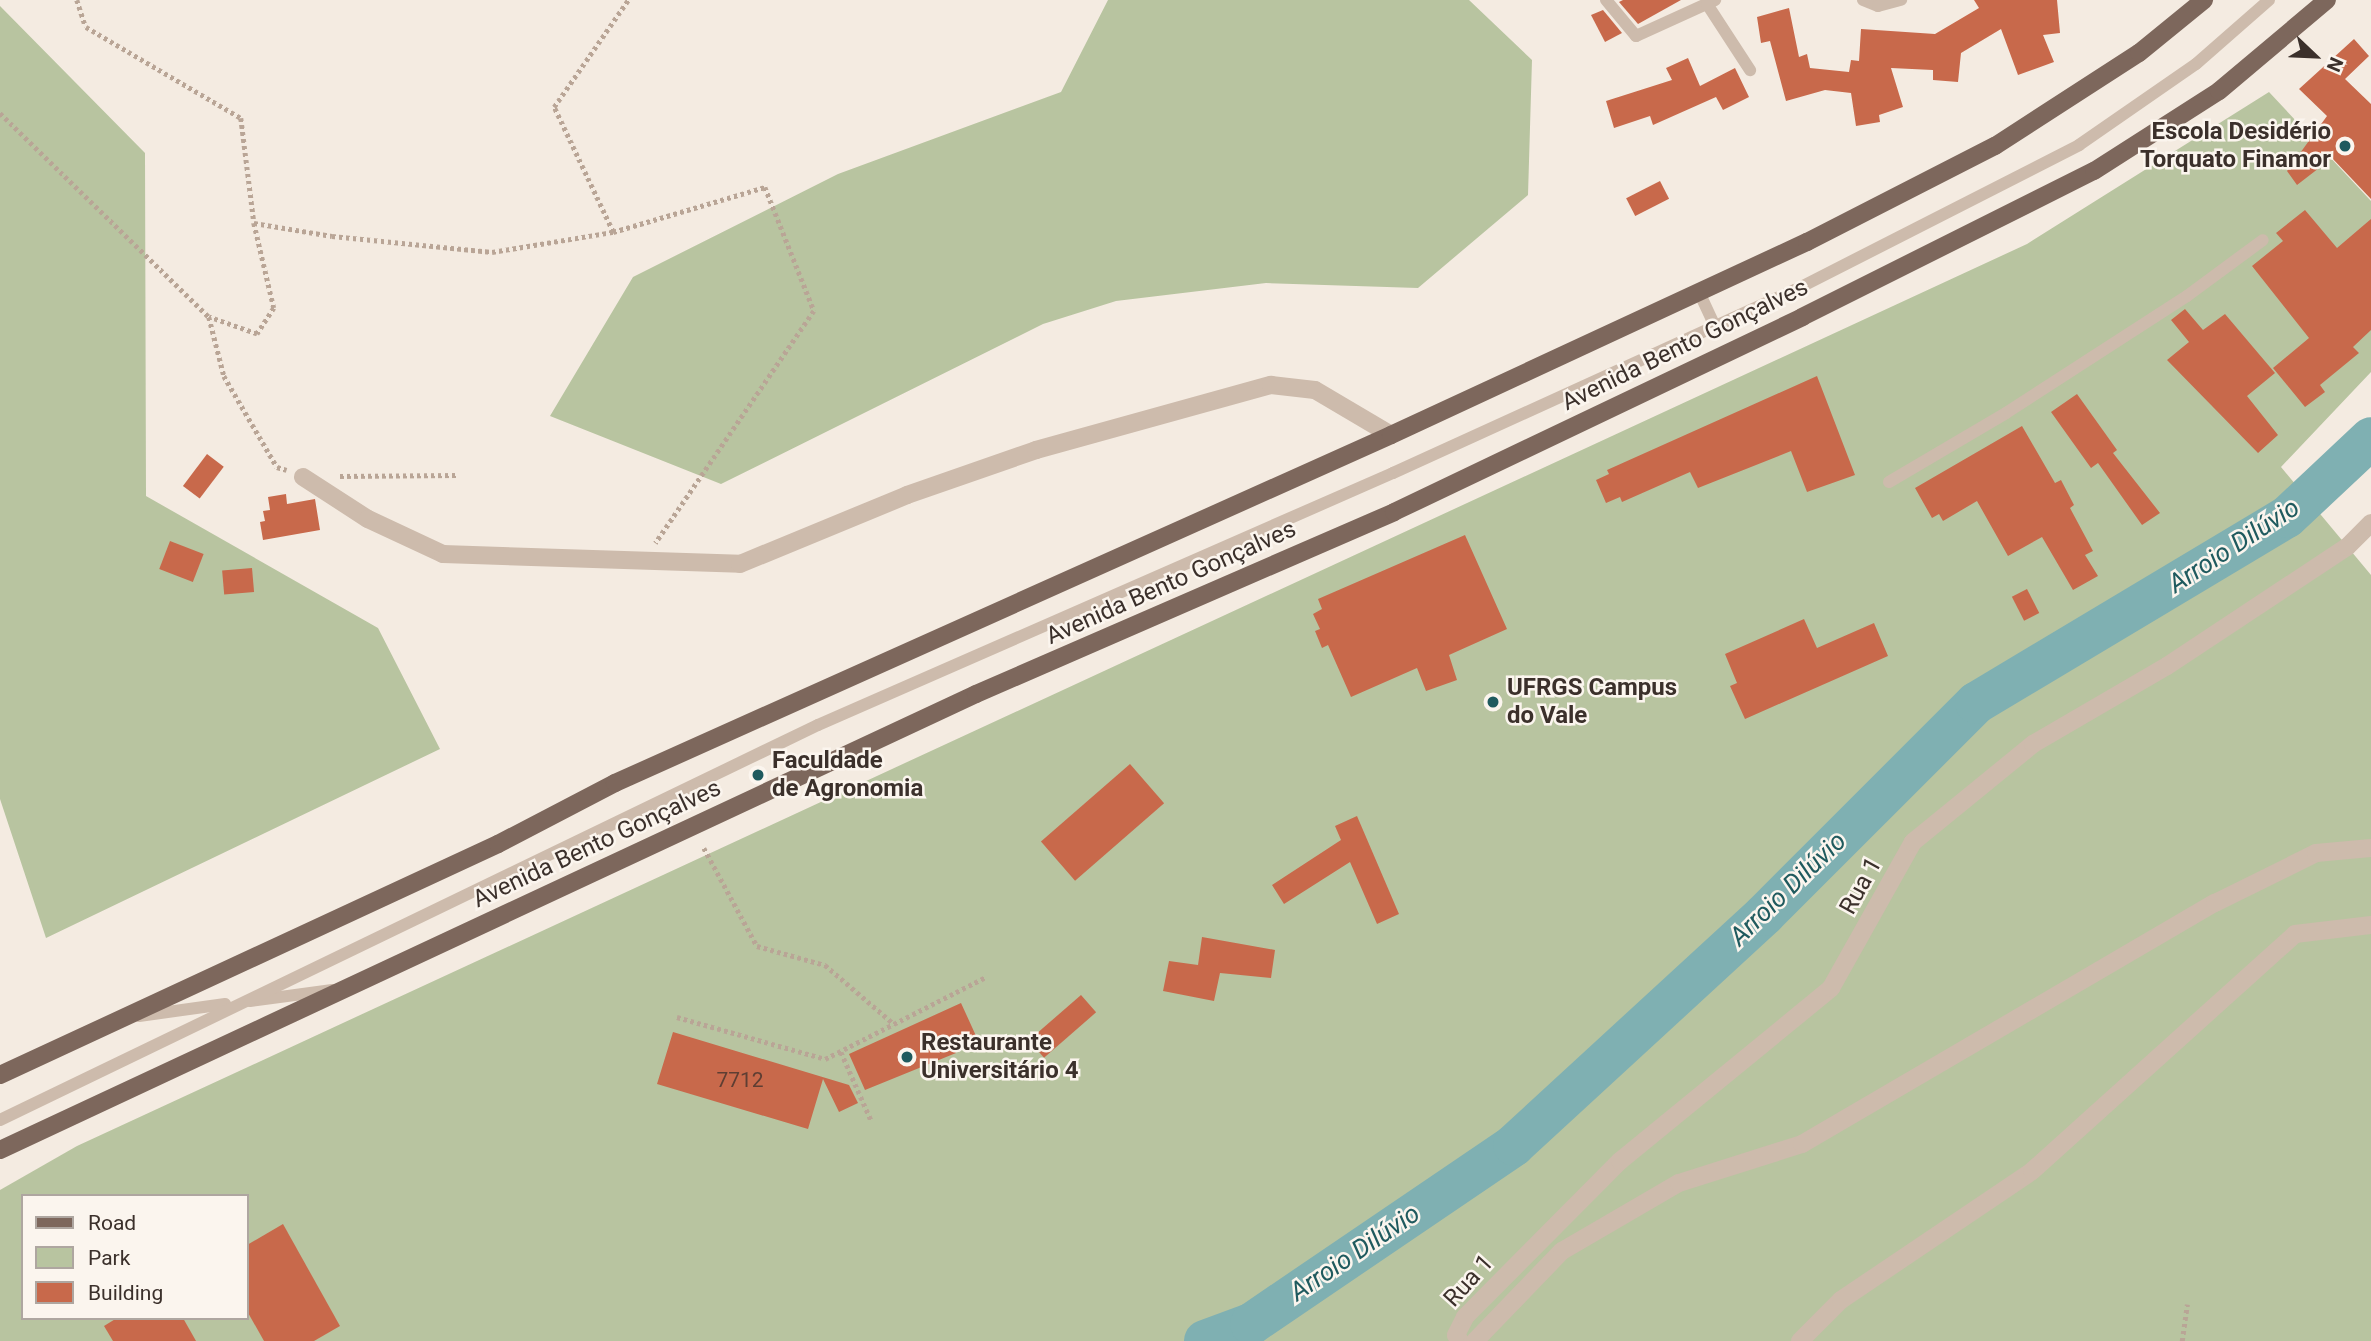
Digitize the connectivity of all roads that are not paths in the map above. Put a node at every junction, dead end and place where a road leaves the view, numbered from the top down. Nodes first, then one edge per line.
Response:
1 (1606, 0) edge
2 (1863, 0) edge
3 (1901, 0) edge
4 (2203, 0) edge
5 (2269, 0) edge
6 (2326, 0) edge
7 (1711, 2) edge
8 (1750, 70) dead end
9 (2263, 240) dead end
10 (1699, 292) junction
11 (1715, 326) junction
12 (1391, 435) junction
13 (303, 477) road end
14 (1889, 482) dead end
15 (2371, 523) edge
16 (2371, 848) edge
17 (2371, 925) edge
18 (349, 988) junction
19 (237, 1003) junction
20 (125, 1017) junction
21 (0, 1075) edge
22 (0, 1120) edge
23 (0, 1150) edge
24 (1460, 1341) edge
25 (1475, 1341) edge
26 (1800, 1341) edge

1 - 7 lane
2 - 3 lane
4 - 10 main road, Avenida Bento Gonçalves
5 - 11 lane
6 - 18 main road, Avenida Bento Gonçalves
7 - 8 lane
9 - 14 lane
10 - 11 lane
10 - 12 main road, Avenida Bento Gonçalves
11 - 19 lane
12 - 13 street
12 - 20 main road, Avenida Bento Gonçalves
15 - 24 street, Rua 1
16 - 25 street, Rua 1
17 - 26 street
18 - 19 lane
18 - 23 main road, Avenida Bento Gonçalves
19 - 20 lane
19 - 22 lane
20 - 21 main road, Avenida Bento Gonçalves

